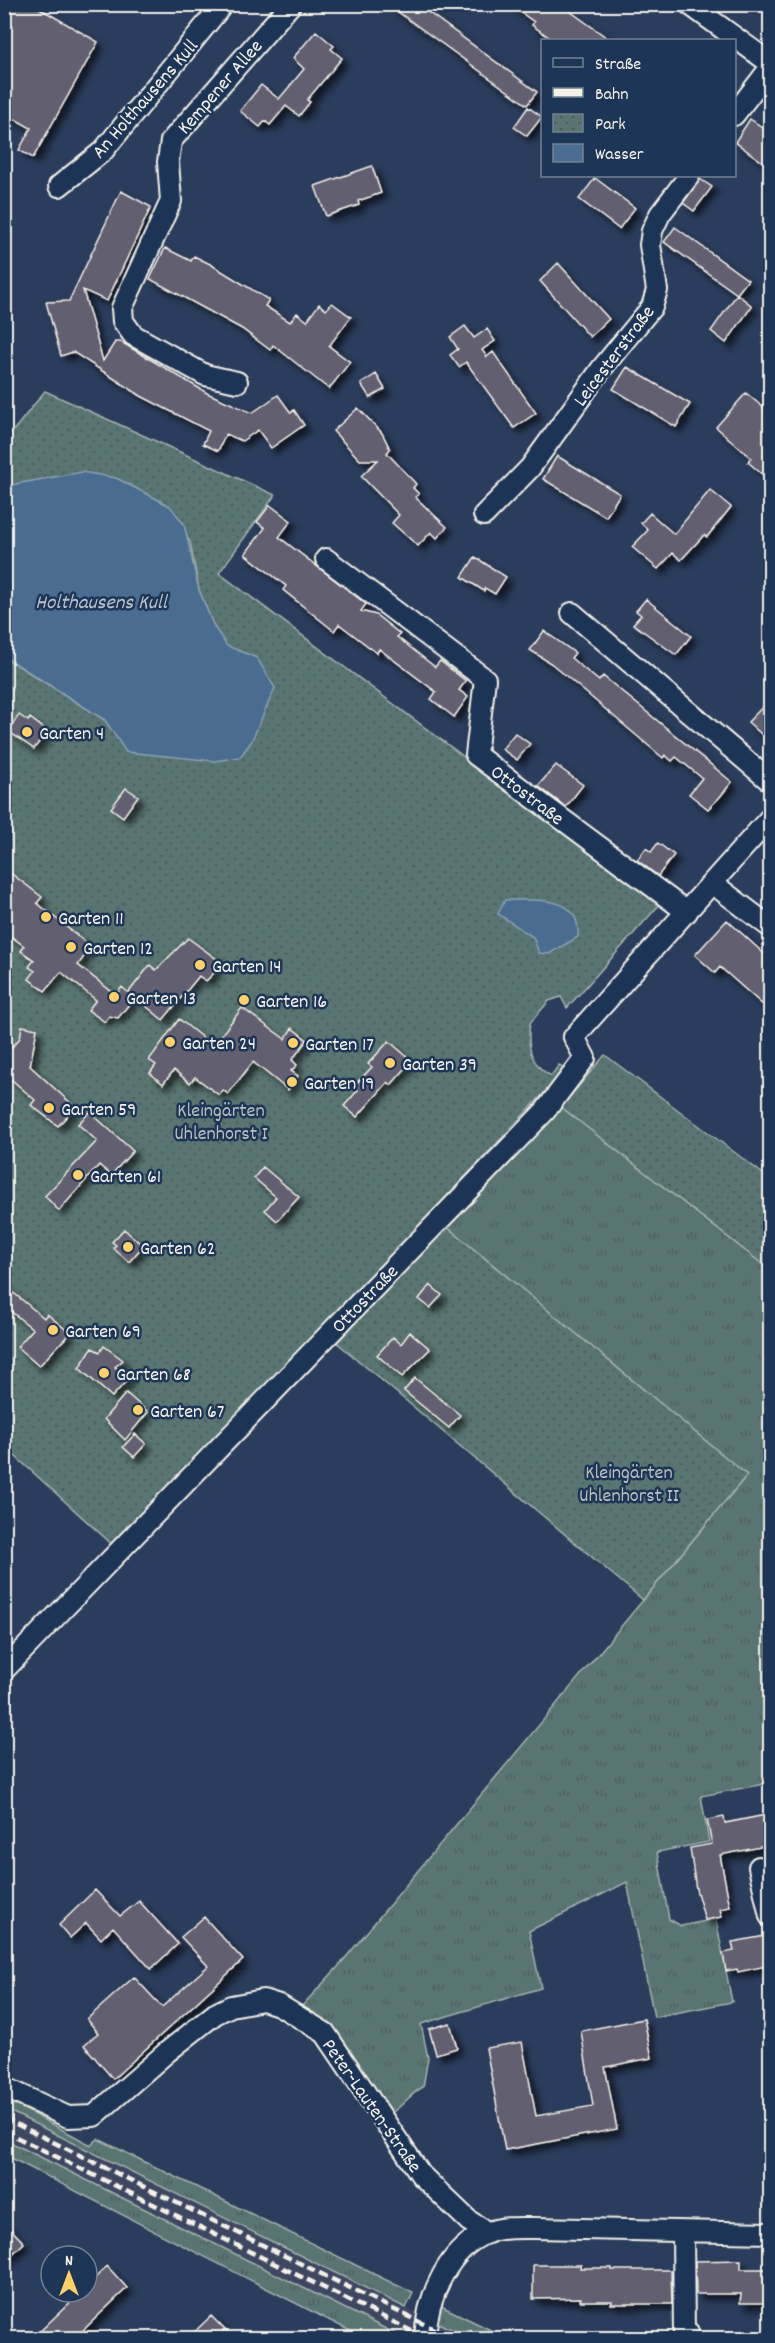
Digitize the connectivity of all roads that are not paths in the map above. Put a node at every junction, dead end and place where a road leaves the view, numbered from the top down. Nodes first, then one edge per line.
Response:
1 (224, 4) edge
2 (291, 4) edge
3 (689, 4) edge
4 (771, 63) edge
5 (771, 68) edge
6 (736, 114) edge
7 (688, 177) edge
8 (59, 186) dead end
9 (237, 382) dead end
10 (484, 515) dead end
11 (326, 559) dead end
12 (572, 613) dead end
13 (771, 781) edge
14 (771, 818) edge
15 (712, 883) junction
16 (687, 912) junction
17 (771, 927) edge
18 (4, 1670) edge
19 (759, 1867) dead end
20 (771, 1916) edge
21 (4, 2087) edge
22 (488, 2233) junction
23 (683, 2233) junction
24 (771, 2234) edge
25 (685, 2334) edge
26 (425, 2338) edge

1 - 8 street, An Holthausens Kull
2 - 9 street, Kempener Allee
3 - 4 street
5 - 6 street
7 - 10 street, Leicesterstraße
11 - 16 street, Ottostraße
12 - 13 street
14 - 15 street, Ottostraße
15 - 16 street, Ottostraße
15 - 17 street
16 - 18 street, Ottostraße
19 - 20 street
21 - 22 street, Peter-Lauten-Straße
22 - 23 street
22 - 26 street
23 - 24 street
23 - 25 street

